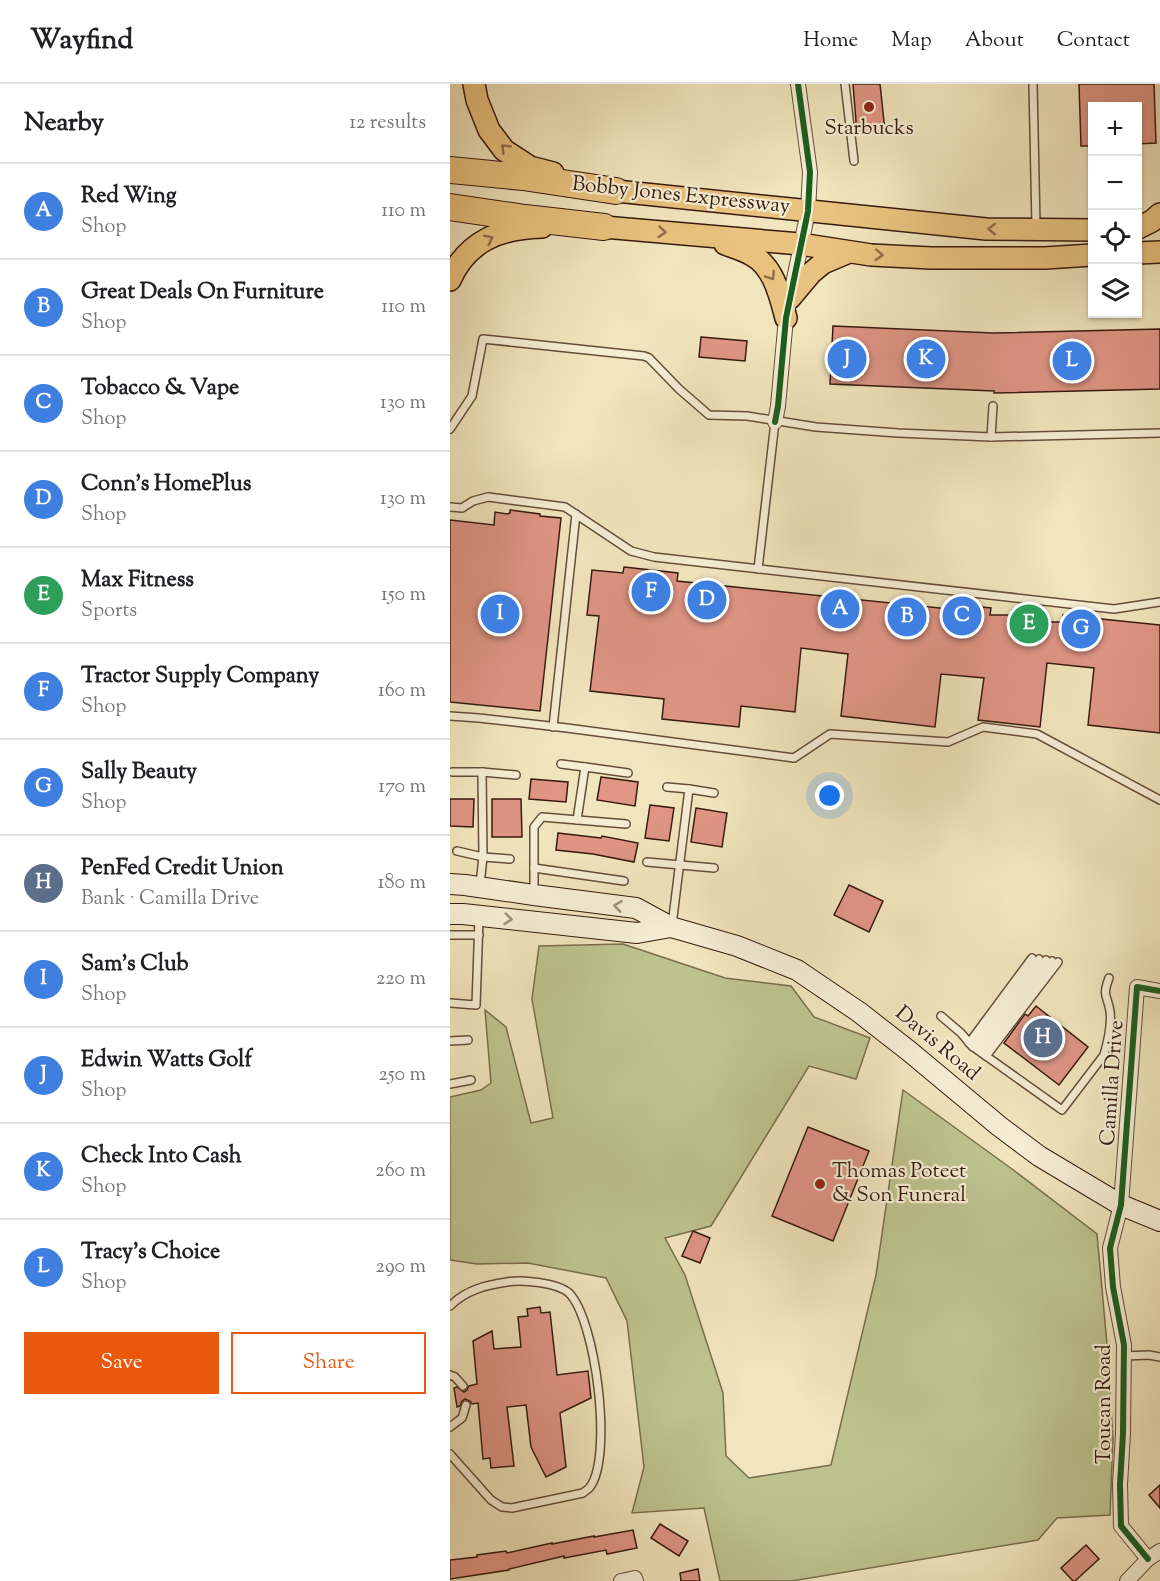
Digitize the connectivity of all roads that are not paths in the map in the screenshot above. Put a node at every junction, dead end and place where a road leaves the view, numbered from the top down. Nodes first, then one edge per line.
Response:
1 (474, 84) edge
2 (798, 84) edge
3 (845, 84) edge
4 (1033, 84) edge
5 (854, 161) dead end
6 (450, 170) edge
7 (616, 191) junction
8 (450, 207) edge
9 (808, 211) junction
10 (1160, 214) edge
11 (1142, 226) edge
12 (604, 227) junction
13 (1160, 228) edge
14 (1036, 229) junction
15 (1142, 229) edge
16 (1088, 230) edge
17 (705, 236) junction
18 (800, 244) junction
19 (849, 252) junction
20 (1160, 252) edge
21 (1142, 253) edge
22 (1088, 255) edge
23 (450, 280) edge
24 (788, 308) junction
25 (993, 406) dead end
26 (775, 422) junction
27 (450, 429) edge
28 (1160, 433) edge
29 (991, 437) junction
30 (450, 507) edge
31 (576, 514) junction
32 (758, 569) junction
33 (1160, 602) edge
34 (450, 716) edge
35 (553, 727) junction
36 (561, 764) dead end
37 (585, 767) junction
38 (452, 772) dead end
39 (482, 772) junction
40 (628, 773) dead end
41 (516, 775) dead end
42 (667, 787) dead end
43 (689, 789) junction
44 (714, 793) dead end
45 (1160, 800) edge
46 (578, 820) junction
47 (626, 824) dead end
48 (457, 851) dead end
49 (483, 857) junction
50 (510, 860) dead end
51 (647, 862) dead end
52 (680, 864) junction
53 (534, 868) junction
54 (714, 868) dead end
55 (624, 881) dead end
56 (450, 884) edge
57 (479, 887) junction
58 (534, 895) junction
59 (450, 914) edge
60 (479, 925) junction
61 (671, 927) junction
62 (450, 935) edge
63 (1045, 960) junction
64 (1109, 978) dead end
65 (1160, 991) edge
66 (450, 1004) edge
67 (941, 1016) dead end
68 (468, 1040) dead end
69 (450, 1041) edge
70 (977, 1050) junction
71 (471, 1080) dead end
72 (450, 1084) edge
73 (1120, 1205) junction
74 (1160, 1221) edge
75 (450, 1306) edge
76 (1124, 1356) junction
77 (1160, 1357) edge
78 (450, 1375) edge
79 (463, 1386) dead end
80 (466, 1405) dead end
81 (450, 1427) edge
82 (450, 1454) edge
83 (1154, 1555) edge
84 (621, 1581) edge
85 (636, 1581) edge
86 (1127, 1581) edge

7 -> 1 main road
2 - 9 street
3 - 5 lane
4 - 14 lane
6 - 7 highway, Bobby Jones Expressway
7 - 9 main road, Bobby Jones Expressway
8 - 12 highway, Bobby Jones Expressway
14 -> 9 main road, Bobby Jones Expressway
9 - 18 street
10 - 11 main road
12 -> 17 main road, Bobby Jones Expressway
23 -> 12 main road
13 - 15 main road
14 - 16 main road, Bobby Jones Expressway
17 - 18 main road, Bobby Jones Expressway
17 -> 24 main road
18 - 19 main road, Bobby Jones Expressway
18 - 24 street
19 -> 22 main road, Bobby Jones Expressway
19 - 24 main road
20 - 21 main road
24 - 26 street
25 - 29 lane
26 - 27 lane
26 - 29 lane
26 - 32 lane
28 - 29 lane
30 - 31 lane
31 - 32 lane
31 - 35 lane
32 - 33 lane
34 - 35 lane
35 - 45 lane
36 - 37 lane
37 - 40 lane
37 - 46 lane
38 - 39 lane
39 - 41 lane
39 - 49 lane
42 - 43 lane
43 - 44 lane
43 - 52 lane
46 - 47 lane
46 - 53 lane
48 - 49 lane
49 - 50 lane
49 - 57 lane
51 - 52 lane
52 - 54 lane
52 - 61 lane
53 - 55 lane
53 - 58 lane
56 - 57 main road, Davis Road
57 - 58 main road, Davis Road
61 -> 58 main road, Davis Road
59 - 60 main road, Davis Road
60 -> 61 main road, Davis Road
60 - 62 lane
60 - 66 lane
61 - 73 main road, Davis Road
63 - 70 lane
63 - 70 lane
63 - 70 lane
64 - 70 lane
65 - 73 street, Camilla Drive
67 - 70 lane
68 - 69 lane
71 - 72 lane
73 - 74 main road, Davis Road
73 - 76 street, Toucan Road
75 - 82 lane
76 - 77 lane
76 - 83 street, Toucan Road
78 - 79 lane
80 - 81 lane
83 - 86 street
84 - 85 street

